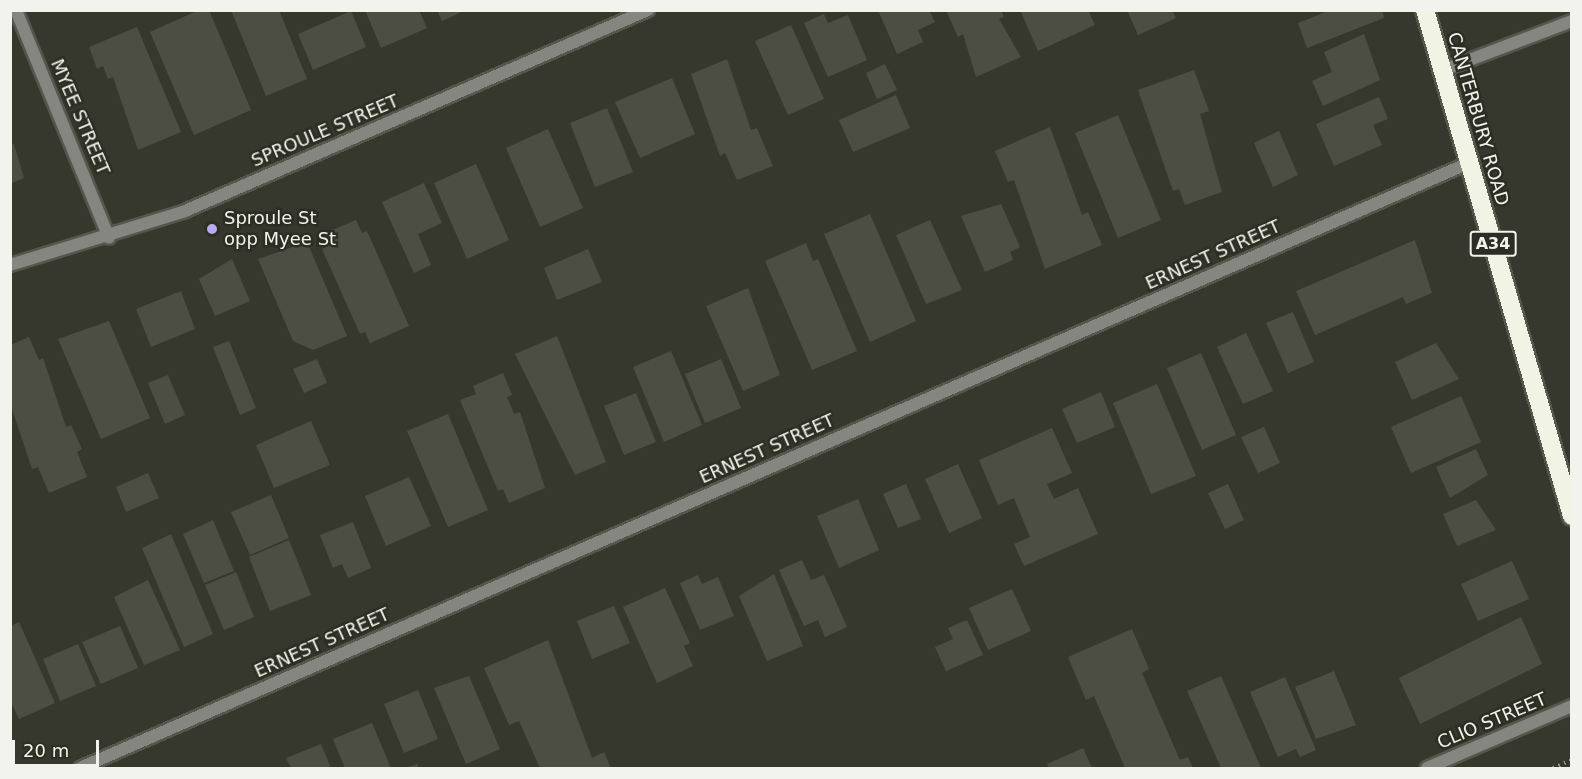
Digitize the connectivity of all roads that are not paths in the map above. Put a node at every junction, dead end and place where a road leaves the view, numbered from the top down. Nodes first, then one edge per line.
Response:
1 (16, 10) edge
2 (648, 10) edge
3 (1425, 10) edge
4 (1572, 21) edge
5 (1443, 70) junction
6 (1469, 163) junction
7 (109, 238) junction
8 (10, 265) edge
9 (1572, 516) edge
10 (1572, 706) edge
11 (80, 768) edge
12 (1427, 768) edge

1 - 7 street, MYEE STREET
2 - 7 street, SPROULE STREET
3 - 5 highway, CANTERBURY ROAD / A34
4 - 5 street
5 - 6 highway, CANTERBURY ROAD / A34
6 - 9 highway, CANTERBURY ROAD / A34
6 - 11 street, ERNEST STREET
7 - 8 street, SPROULE STREET
10 - 12 street, CLIO STREET

